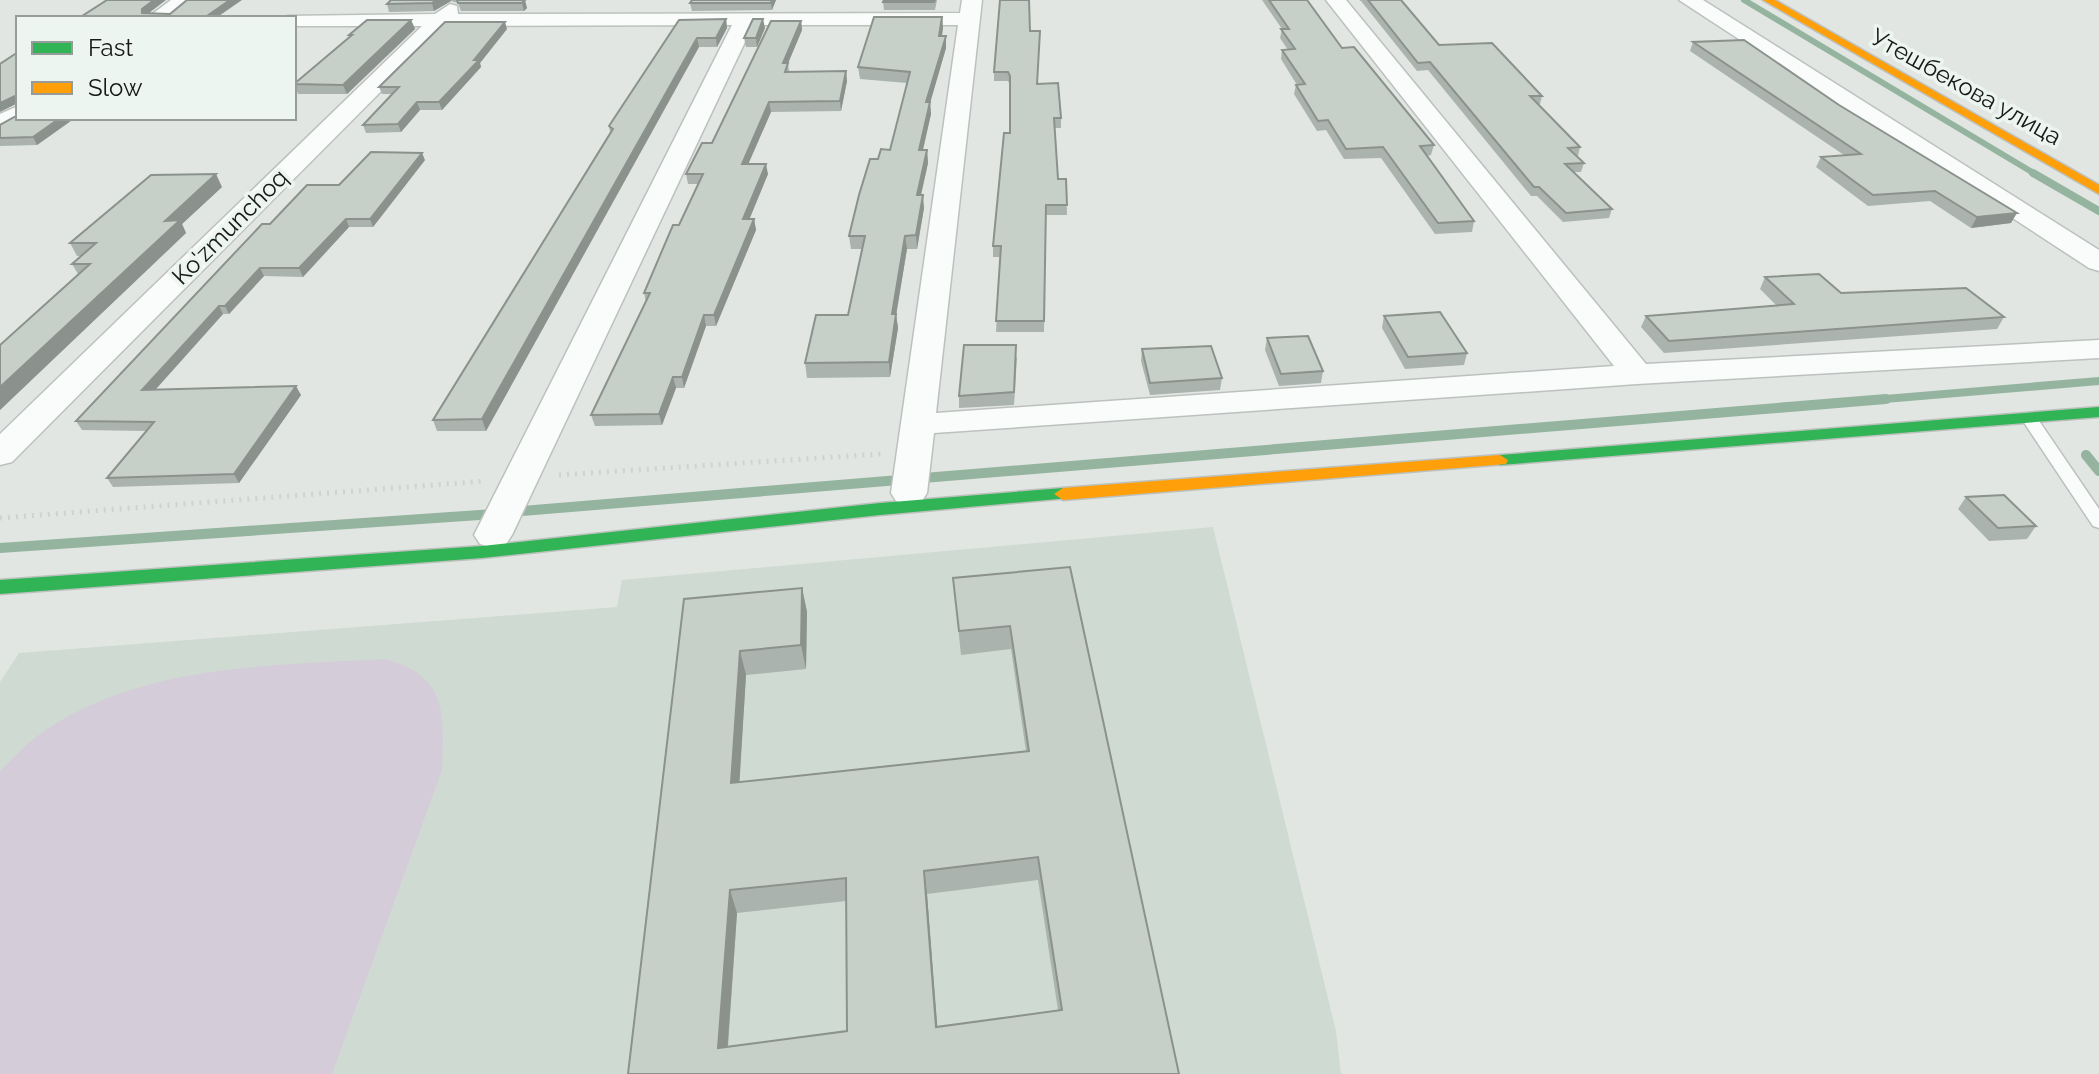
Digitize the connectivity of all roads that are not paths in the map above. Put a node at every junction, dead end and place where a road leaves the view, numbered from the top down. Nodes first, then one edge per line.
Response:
1 (184, 0) edge
2 (461, 0) edge
3 (1336, 0) edge
4 (1689, 0) edge
5 (1768, 0) edge
6 (971, 9) edge
7 (160, 16) edge
8 (746, 18) junction
9 (296, 20) edge
10 (441, 20) junction
11 (2099, 190) edge
12 (2099, 262) edge
13 (2099, 349) edge
14 (1637, 374) junction
15 (2099, 401) edge
16 (2099, 412) edge
17 (2029, 418) junction
18 (0, 454) edge
19 (913, 464) junction
20 (508, 505) junction
21 (2099, 522) edge
22 (0, 569) edge
23 (0, 587) edge

1 - 7 street
2 - 10 street, Ko'zmunchoq
3 - 14 street
4 - 12 street
5 - 11 main road, Утешбекова улица
6 - 8 street
6 - 19 street
8 - 10 street
8 - 20 street
9 - 10 street
10 - 18 street, Ko'zmunchoq
13 - 14 street
14 - 19 street
15 - 19 main road
16 - 17 main road
17 - 21 lane
17 - 23 main road
19 - 20 main road
20 - 22 main road

